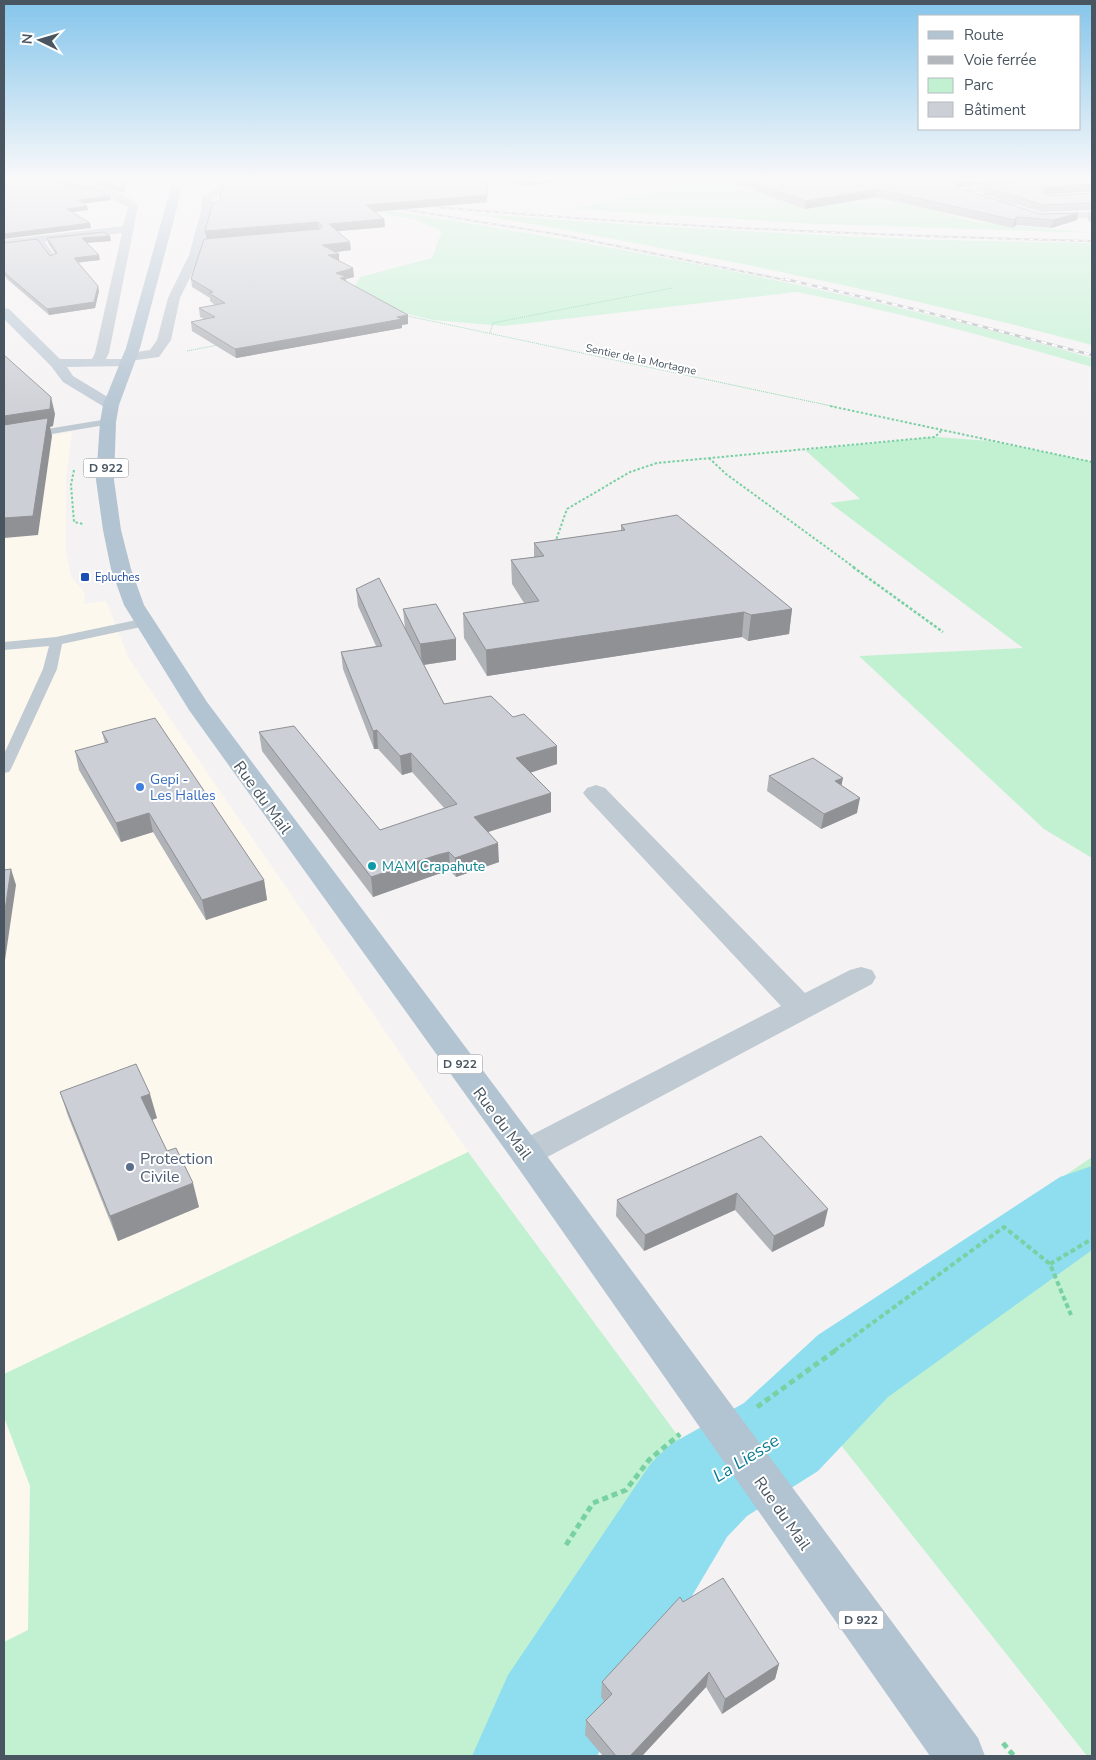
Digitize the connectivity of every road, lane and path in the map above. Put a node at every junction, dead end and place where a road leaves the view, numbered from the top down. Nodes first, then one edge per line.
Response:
1 (121, 262) edge
2 (157, 262) edge
3 (192, 262) edge
4 (672, 288) dead end
5 (4, 312) edge
6 (398, 314) edge
7 (490, 333) junction
8 (223, 344) edge
9 (154, 354) junction
10 (128, 359) junction
11 (97, 363) junction
12 (60, 367) junction
13 (121, 377) junction
14 (111, 405) junction
15 (108, 422) junction
16 (942, 430) junction
17 (4, 439) edge
18 (708, 457) junction
19 (1092, 462) edge
20 (555, 544) edge
21 (146, 622) junction
22 (943, 632) dead end
23 (56, 641) junction
24 (4, 646) edge
25 (4, 768) edge
26 (596, 792) dead end
27 (861, 977) dead end
28 (801, 1008) junction
29 (526, 1153) junction
30 (1092, 1239) edge
31 (1050, 1264) junction
32 (1071, 1315) dead end
33 (683, 1432) dead end
34 (727, 1434) junction
35 (566, 1545) dead end
36 (960, 1756) edge

1 - 11 street
2 - 10 main road, D 922
3 - 9 street
4 - 7 path
5 - 12 street
6 - 7 path, Sentier de la Mortagne
7 - 16 path, Sentier de la Mortagne
8 - 9 path
9 - 10 street
10 - 11 street
10 - 13 main road, D 922
11 - 12 street
12 - 13 street
12 - 14 street
13 - 14 main road, D 922
14 - 15 main road, Rue du Mail / D 922
15 - 17 lane
15 - 21 main road, Rue du Mail / D 922
16 - 18 path
16 - 19 path, Sentier de la Mortagne
18 - 20 path
18 - 22 path
21 - 23 lane
21 - 29 main road, Rue du Mail / D 922
23 - 24 lane
23 - 25 lane
26 - 28 street
27 - 28 street
28 - 29 street
29 - 34 main road, Rue du Mail / D 922
30 - 31 path
31 - 32 path
31 - 34 path
33 - 35 path
34 - 36 main road, Rue du Mail / D 922

